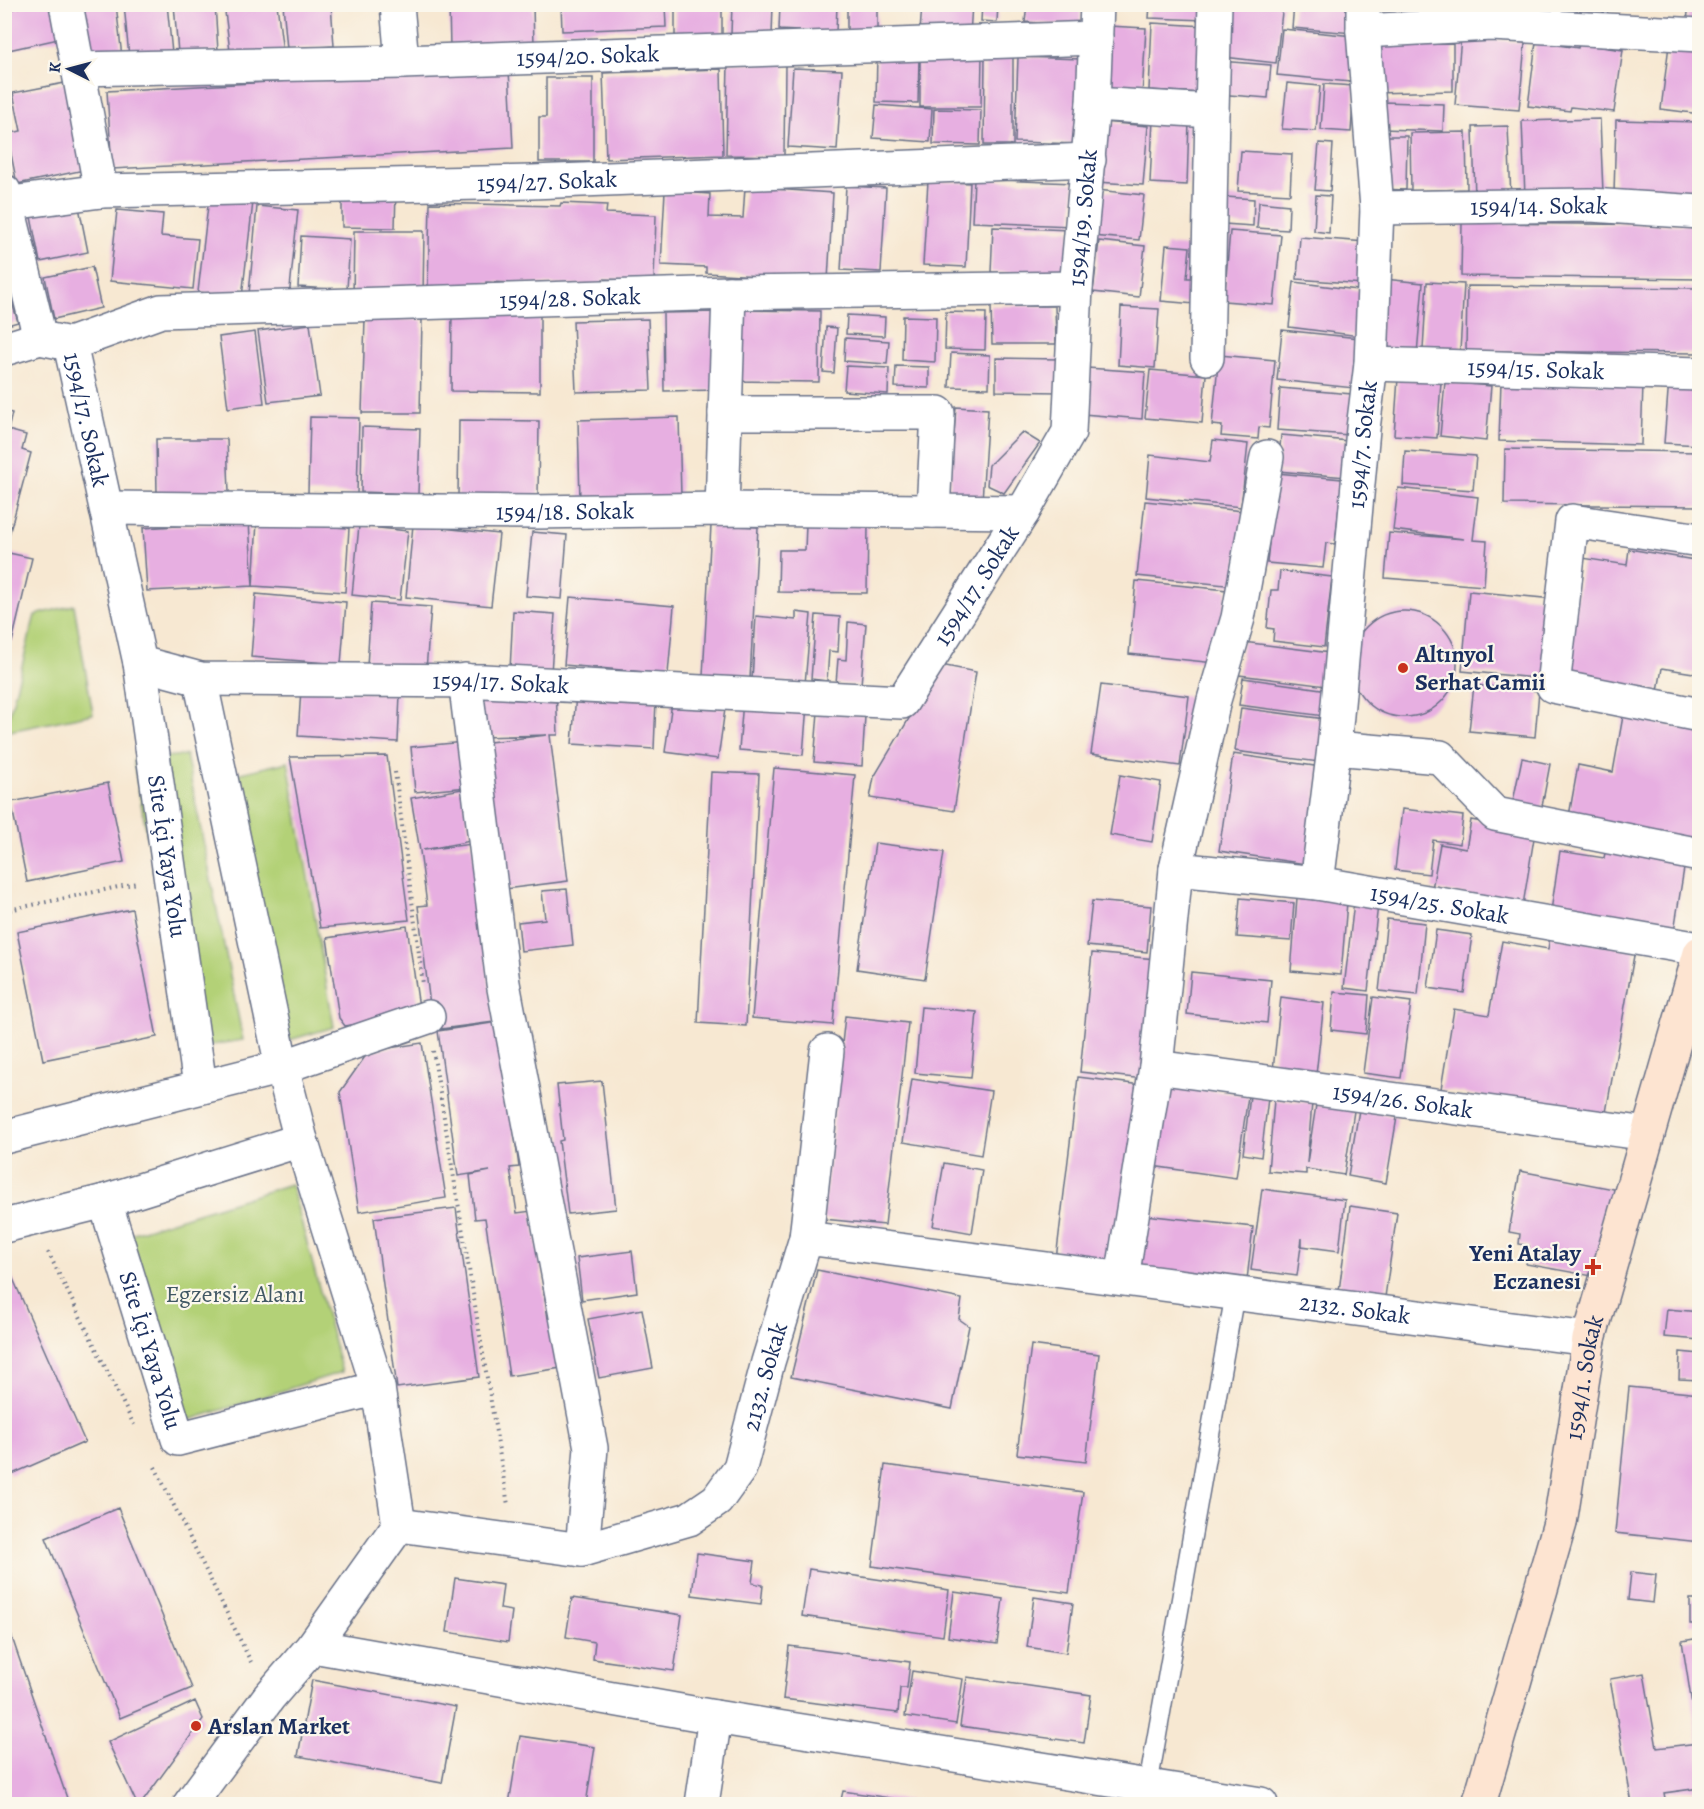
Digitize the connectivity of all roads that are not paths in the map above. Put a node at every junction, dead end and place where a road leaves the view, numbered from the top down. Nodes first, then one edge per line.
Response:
1 (66, 4) edge
2 (397, 4) edge
3 (1097, 4) edge
4 (1215, 4) edge
5 (1363, 18) edge
6 (1700, 34) edge
7 (1096, 38) junction
8 (402, 62) junction
9 (78, 69) junction
10 (1093, 105) junction
11 (1212, 111) junction
12 (1089, 160) junction
13 (101, 191) junction
14 (5, 199) edge
15 (1377, 208) junction
16 (1700, 212) edge
17 (1076, 288) junction
18 (729, 293) junction
19 (55, 341) junction
20 (4, 349) edge
21 (1207, 358) dead end
22 (1371, 364) junction
23 (1700, 374) edge
24 (725, 412) junction
25 (1069, 432) joint
26 (1267, 457) dead end
27 (107, 508) junction
28 (722, 509) junction
29 (933, 511) junction
30 (1023, 512) junction
31 (1700, 540) edge
32 (140, 663) junction
33 (200, 679) junction
34 (465, 680) junction
35 (1700, 715) edge
36 (1334, 747) junction
37 (1700, 855) edge
38 (1176, 869) junction
39 (1317, 884) junction
40 (1700, 951) edge
41 (428, 1017) road end
42 (827, 1051) dead end
43 (282, 1067) junction
44 (1156, 1067) junction
45 (200, 1086) junction
46 (1648, 1134) junction
47 (4, 1137) edge
48 (301, 1140) junction
49 (105, 1201) junction
50 (4, 1226) edge
51 (806, 1238) junction
52 (1122, 1278) junction
53 (1235, 1293) junction
54 (1589, 1339) junction
55 (378, 1388) junction
56 (399, 1525) junction
57 (582, 1550) junction
58 (313, 1646) junction
59 (715, 1717) junction
60 (1148, 1786) junction
61 (190, 1804) edge
62 (702, 1804) edge
63 (1261, 1804) edge
64 (1479, 1804) edge

1 - 9 street
2 - 8 street
3 - 7 street, 1594/19. Sokak
4 - 11 street
5 - 6 street
5 - 15 street, 1594/7. Sokak
7 - 8 street, 1594/20. Sokak
7 - 10 street, 1594/19. Sokak
8 - 9 street, 1594/20. Sokak
9 - 13 street
10 - 11 street
10 - 12 street, 1594/19. Sokak
11 - 21 street
12 - 13 street, 1594/27. Sokak
12 - 17 street, 1594/19. Sokak
13 - 14 street, 1594/27. Sokak
14 - 19 street, 1594/17. Sokak
15 - 16 street, 1594/14. Sokak
15 - 22 street, 1594/7. Sokak
17 - 18 street, 1594/28. Sokak
17 - 25 street, 1594/19. Sokak
18 - 19 street, 1594/28. Sokak
18 - 24 street
19 - 20 street, 1594/28. Sokak
19 - 27 street, 1594/17. Sokak
22 - 23 street, 1594/15. Sokak
22 - 36 street, 1594/7. Sokak
24 - 28 street
24 - 29 street
25 - 30 street, 1594/17. Sokak
26 - 38 street
27 - 28 street, 1594/18. Sokak
27 - 32 street, 1594/17. Sokak
28 - 29 street, 1594/18. Sokak
29 - 30 street, 1594/18. Sokak
30 - 34 street, 1594/17. Sokak
31 - 35 street
32 - 33 street, 1594/17. Sokak
32 - 45 street, Site İçi Yaya Yolu
33 - 34 street, 1594/17. Sokak
33 - 43 street
34 - 57 street
36 - 37 street
36 - 39 street, 1594/7. Sokak
38 - 39 street, 1594/25. Sokak
38 - 44 street
39 - 40 street, 1594/25. Sokak
40 - 46 street, 1594/1. Sokak
41 - 43 street
42 - 51 street
43 - 45 street
43 - 48 street
44 - 46 street, 1594/26. Sokak
44 - 52 street
45 - 47 street
46 - 54 street, 1594/1. Sokak
48 - 49 street
48 - 55 street
49 - 50 street
49 - 55 street, Site İçi Yaya Yolu
51 - 52 street, 2132. Sokak
51 - 57 street, 2132. Sokak
52 - 53 street, 2132. Sokak
53 - 54 street, 2132. Sokak
53 - 60 lane
54 - 64 street, 1594/1. Sokak
55 - 56 street
56 - 57 street, 2132. Sokak
56 - 58 street
58 - 59 street
58 - 61 street
59 - 60 street
59 - 62 street
60 - 63 street

